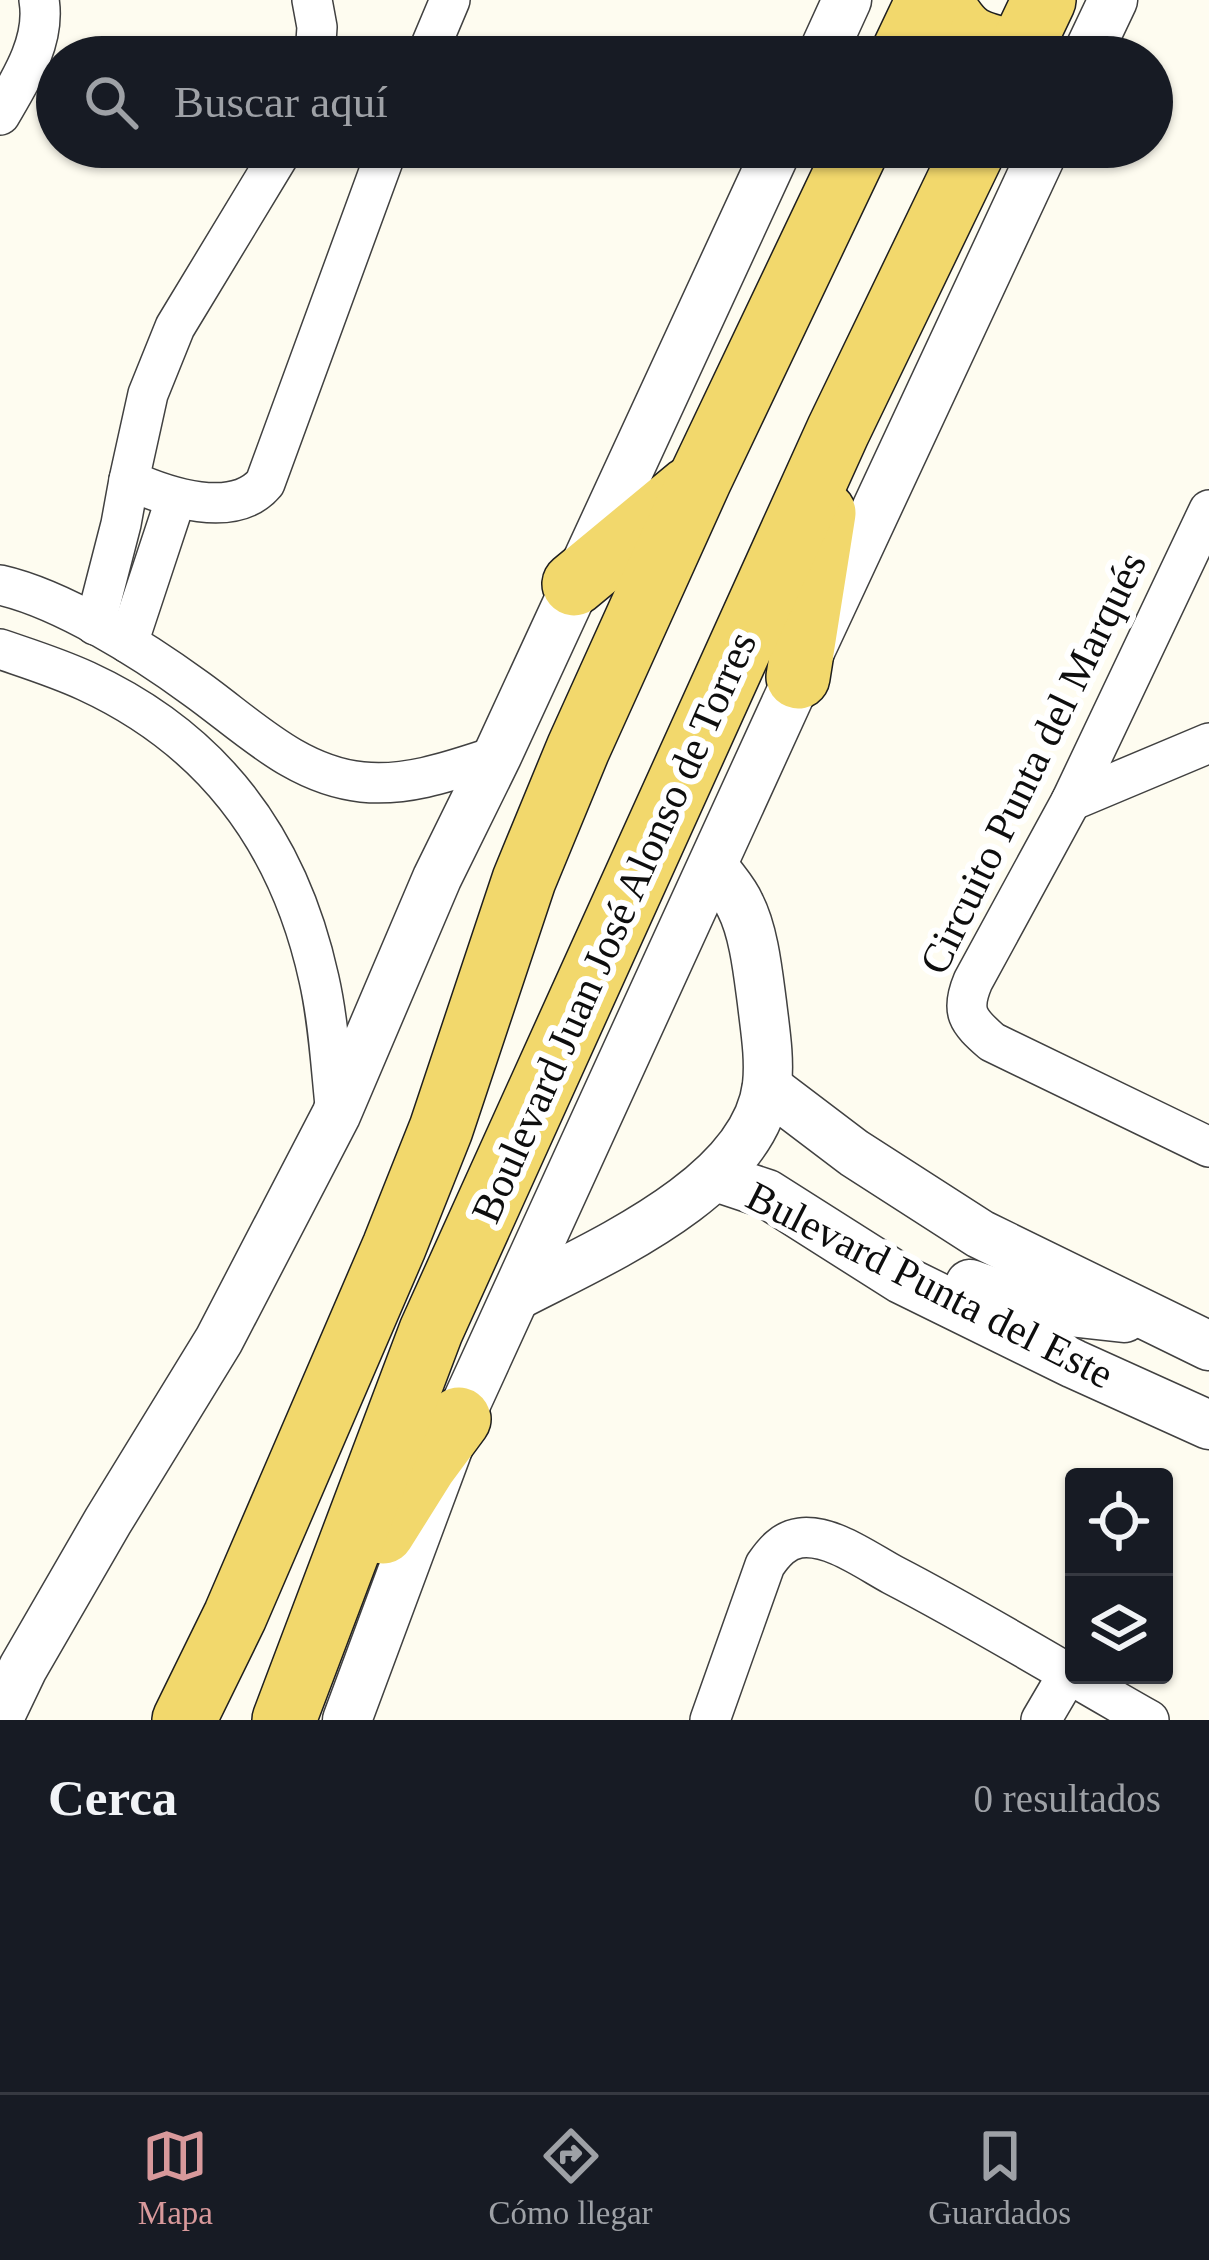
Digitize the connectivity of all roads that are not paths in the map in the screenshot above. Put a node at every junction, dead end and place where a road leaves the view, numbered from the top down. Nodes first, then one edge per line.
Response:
1 (39, 0) edge
2 (312, 0) edge
3 (450, 0) edge
4 (847, 0) edge
5 (928, 0) edge
6 (940, 0) edge
7 (1113, 0) edge
8 (38, 36) edge
9 (316, 36) edge
10 (435, 36) edge
11 (830, 36) edge
12 (911, 36) edge
13 (966, 36) edge
14 (1097, 36) edge
15 (36, 41) edge
16 (0, 115) edge
17 (271, 168) edge
18 (380, 168) edge
19 (768, 168) edge
20 (848, 168) edge
21 (961, 168) edge
22 (1035, 168) edge
23 (838, 431) junction
24 (700, 479) junction
25 (129, 480) junction
26 (176, 498) junction
27 (1209, 510) edge
28 (574, 584) junction
29 (2, 595) edge
30 (111, 634) junction
31 (0, 649) edge
32 (798, 677) junction
33 (1209, 743) edge
34 (497, 755) junction
35 (1071, 801) junction
36 (714, 867) junction
37 (766, 1088) junction
38 (336, 1115) junction
39 (1205, 1134) edge
40 (716, 1177) junction
41 (820, 1227) junction
42 (516, 1296) junction
43 (1158, 1322) junction
44 (1209, 1346) edge
45 (460, 1419) junction
46 (1209, 1425) edge
47 (310, 1652) junction
48 (1065, 1672) edge
49 (1065, 1679) edge
50 (1086, 1684) edge
51 (0, 1716) edge
52 (184, 1720) edge
53 (284, 1720) edge
54 (347, 1720) edge
55 (710, 1720) edge
56 (1041, 1720) edge
57 (1149, 1720) edge

1 - 8 street
2 - 9 street
3 - 10 street
4 - 11 street
5 - 12 main road
6 - 13 main road
7 - 14 street
15 - 16 street
17 - 25 street
18 - 26 street
19 - 28 street
20 - 24 main road, Boulevard Juan José Alonso de Torres
21 - 23 main road, Boulevard Juan José Alonso de Torres
22 - 32 street
23 - 32 main road
23 - 47 main road, Boulevard Juan José Alonso de Torres
24 - 28 main road
24 - 52 main road, Boulevard Juan José Alonso de Torres
25 - 26 street
25 - 30 street
26 - 30 street
27 - 35 street, Circuito Punta del Marqués
28 - 34 street
29 - 30 street
30 - 34 street
31 - 38 street
32 - 36 street
33 - 35 street
34 - 38 street
35 - 39 street, Circuito Punta del Marqués
36 - 37 street, Bulevard Punta del Este
36 - 42 street
37 - 40 street, Bulevard Punta del Este
37 - 43 street, Bulevard Punta del Este
38 - 51 street
40 - 41 street, Bulevard Punta del Este
40 - 42 street, Bulevard Punta del Este
41 - 43 street
41 - 46 street, Bulevard Punta del Este
42 - 45 street
43 - 44 street, Bulevard Punta del Este
45 - 47 main road
45 - 54 street
47 - 53 main road, Boulevard Juan José Alonso de Torres
48 - 55 street
49 - 56 street
50 - 57 street

